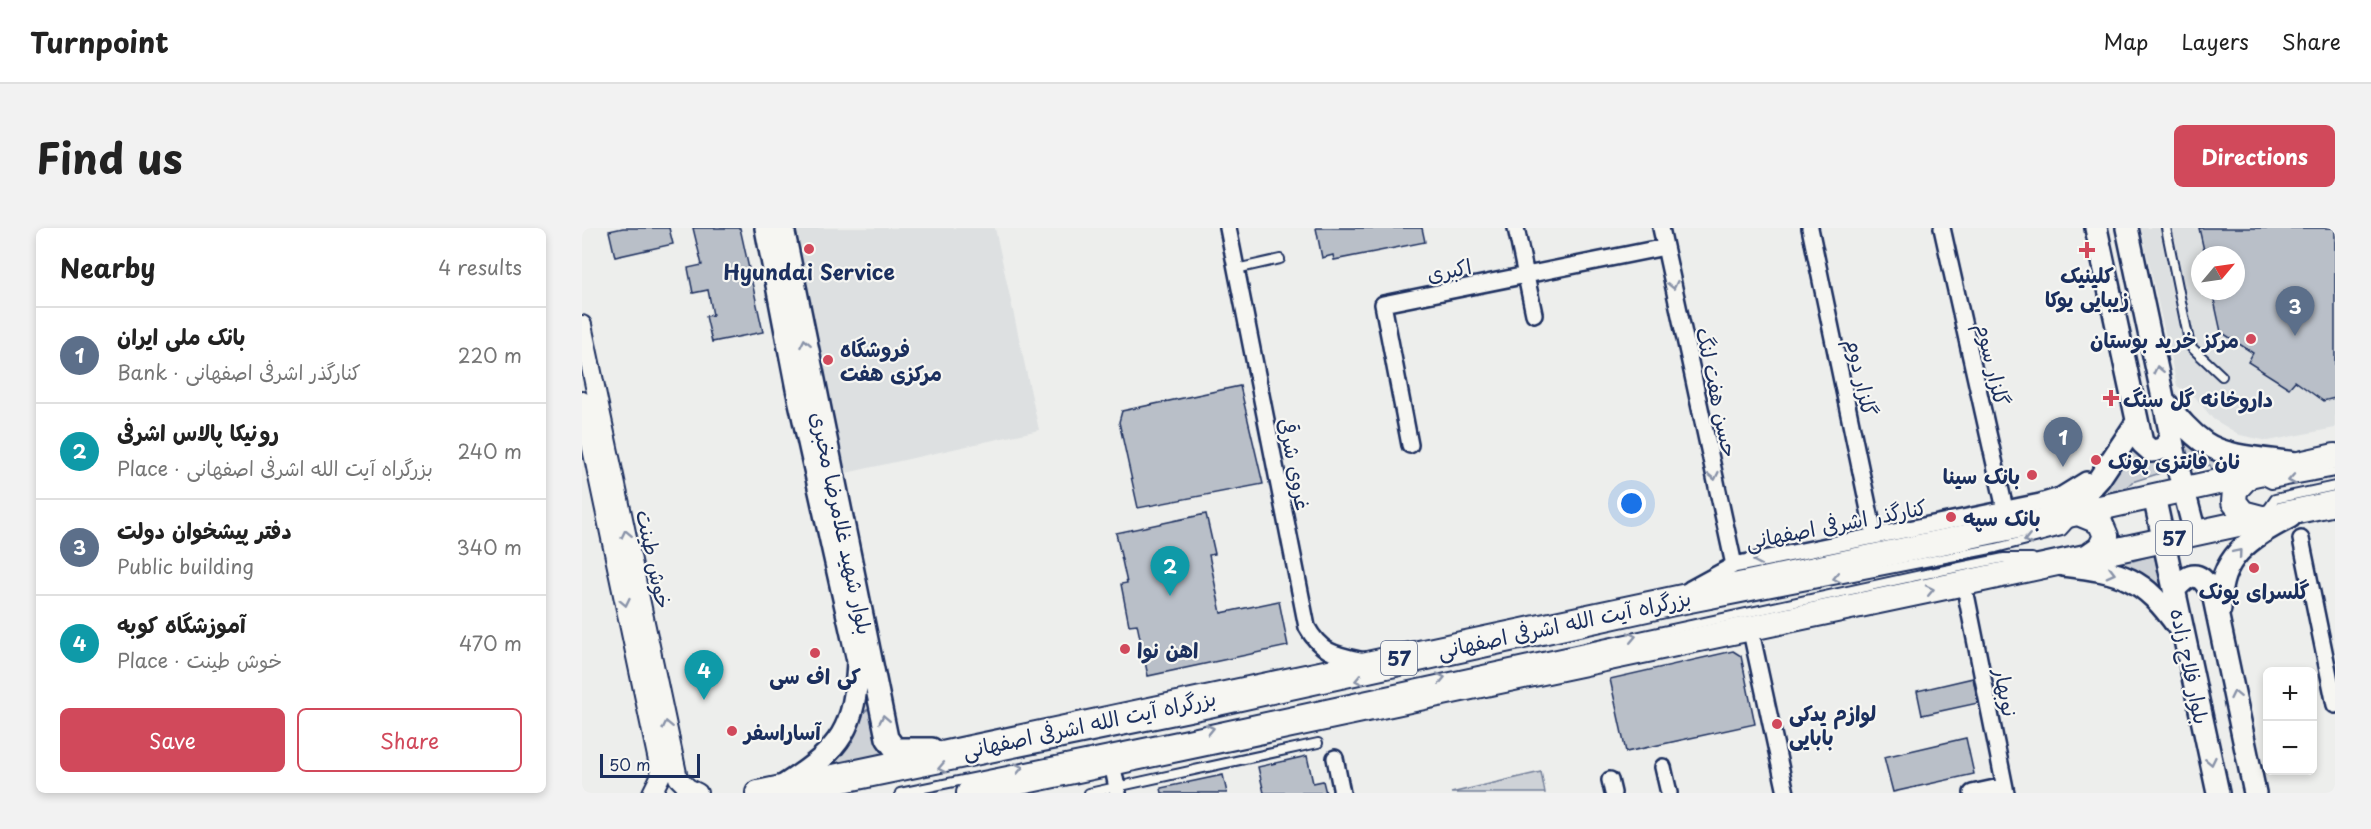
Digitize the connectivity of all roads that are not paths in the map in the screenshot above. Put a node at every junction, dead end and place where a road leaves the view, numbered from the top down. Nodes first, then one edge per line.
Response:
1 (766, 228) edge
2 (783, 228) edge
3 (1228, 228) edge
4 (1516, 228) edge
5 (1661, 228) edge
6 (1810, 228) edge
7 (1942, 228) edge
8 (2096, 228) edge
9 (2127, 228) edge
10 (2166, 228) edge
11 (1665, 247) junction
12 (1280, 259) dead end
13 (1236, 269) junction
14 (1526, 275) junction
15 (1534, 314) dead end
16 (582, 325) edge
17 (2222, 376) dead end
18 (806, 387) junction
19 (587, 395) edge
20 (2165, 402) junction
21 (2138, 422) junction
22 (2171, 433) junction
23 (1410, 445) dead end
24 (2335, 456) edge
25 (2112, 461) junction
26 (2299, 463) junction
27 (2335, 472) edge
28 (2250, 474) junction
29 (2335, 486) edge
30 (2184, 489) junction
31 (2154, 496) junction
32 (2335, 503) edge
33 (2005, 509) junction
34 (2306, 509) junction
35 (2078, 513) junction
36 (2262, 518) junction
37 (2041, 521) junction
38 (2195, 533) junction
39 (1874, 534) junction
40 (2301, 539) dead end
41 (2165, 540) junction
42 (2087, 557) junction
43 (2053, 564) junction
44 (1734, 565) junction
45 (2175, 590) junction
46 (1967, 599) dead end
47 (1671, 600) junction
48 (857, 626) junction
49 (1750, 627) junction
50 (2221, 627) junction
51 (2185, 636) junction
52 (1377, 663) junction
53 (2335, 705) edge
54 (1318, 743) dead end
55 (962, 750) junction
56 (1335, 758) dead end
57 (1112, 763) junction
58 (1663, 767) dead end
59 (669, 774) junction
60 (781, 788) junction
61 (1118, 790) edge
62 (2005, 790) edge
63 (652, 793) edge
64 (698, 793) edge
65 (758, 793) edge
66 (819, 793) edge
67 (900, 793) edge
68 (969, 793) edge
69 (1089, 793) edge
70 (1342, 793) edge
71 (1669, 793) edge
72 (1786, 793) edge
73 (1972, 793) edge
74 (2218, 793) edge
75 (2255, 793) edge

1 - 18 main road, بلوار شهید غلامرضا مخبری
18 -> 2 main road, بلوار شهید غلامرضا مخبری
3 - 13 street, غروی شرقی
4 - 14 street
5 - 11 street, حسن هفت لنگ
6 - 39 street, گلزار دوم
7 - 33 street, گلزار سوم
8 - 21 main road
20 -> 9 main road
10 - 17 lane
11 - 14 street, اکبری
11 -> 44 street, حسن هفت لنگ
12 - 13 lane
13 - 52 street, غروی شرقی
14 - 15 street
14 - 23 street, اکبری
16 - 19 street, خوش طینت
18 - 48 main road, بلوار شهید غلامرضا مخبری
19 - 59 street, خوش طینت
20 - 22 main road
20 - 26 main road
21 - 22 main road
21 - 25 main road
22 - 30 main road
24 - 26 highway, بزرگراه آیت الله اشرفی اصفهانی / 57
25 - 33 street, کنارگذر اشرفی اصفهانی
25 - 37 main road
26 - 28 highway, بزرگراه آیت الله اشرفی اصفهانی / 57
27 -> 28 lane
28 - 30 highway, بزرگراه آیت الله اشرفی اصفهانی / 57
28 - 36 highway
29 - 36 lane
30 - 31 highway, بزرگراه آیت الله اشرفی اصفهانی / 57
30 - 38 main road
31 - 35 highway, بزرگراه آیت الله اشرفی اصفهانی / 57
31 - 41 main road, بلوار فلاح زاده
32 - 34 highway, 57
33 - 39 street, کنارگذر اشرفی اصفهانی
34 - 36 highway, 57
50 -> 34 main road
35 - 37 highway, بزرگراه آیت الله اشرفی اصفهانی / 57
35 - 42 highway
35 -> 66 lane
36 - 38 highway, 57
37 - 47 highway, بزرگراه آیت الله اشرفی اصفهانی / 57
38 - 41 highway, 57
39 -> 44 street, کنارگذر اشرفی اصفهانی
40 - 53 street
41 - 42 highway, 57
41 - 45 main road, بلوار فلاح زاده
42 - 43 highway, 57
67 -> 42 lane
49 -> 43 highway, 57
43 -> 51 main road
44 - 47 street, کنارگذر اشرفی اصفهانی
45 - 50 main road
45 - 51 main road, بلوار فلاح زاده
46 - 62 street, نوبهار
47 - 52 highway, بزرگراه آیت الله اشرفی اصفهانی / 57
55 -> 48 main road, بلوار شهید غلامرضا مخبری
48 - 60 main road, بلوار شهید غلامرضا مخبری
49 - 57 highway, 57
49 - 72 street
75 -> 50 main road, بلوار فلاح زاده
51 -> 74 main road, بلوار فلاح زاده
52 - 55 highway, بزرگراه آیت الله اشرفی اصفهانی / 57
54 - 61 lane
55 - 60 highway, بزرگراه آیت الله اشرفی اصفهانی / 57
56 - 70 street
57 - 61 street
57 - 68 highway, 57
58 - 71 street
59 - 63 street
59 - 64 street
60 - 65 highway, بزرگراه آیت الله اشرفی اصفهانی / 57
61 - 69 lane
62 - 73 street

